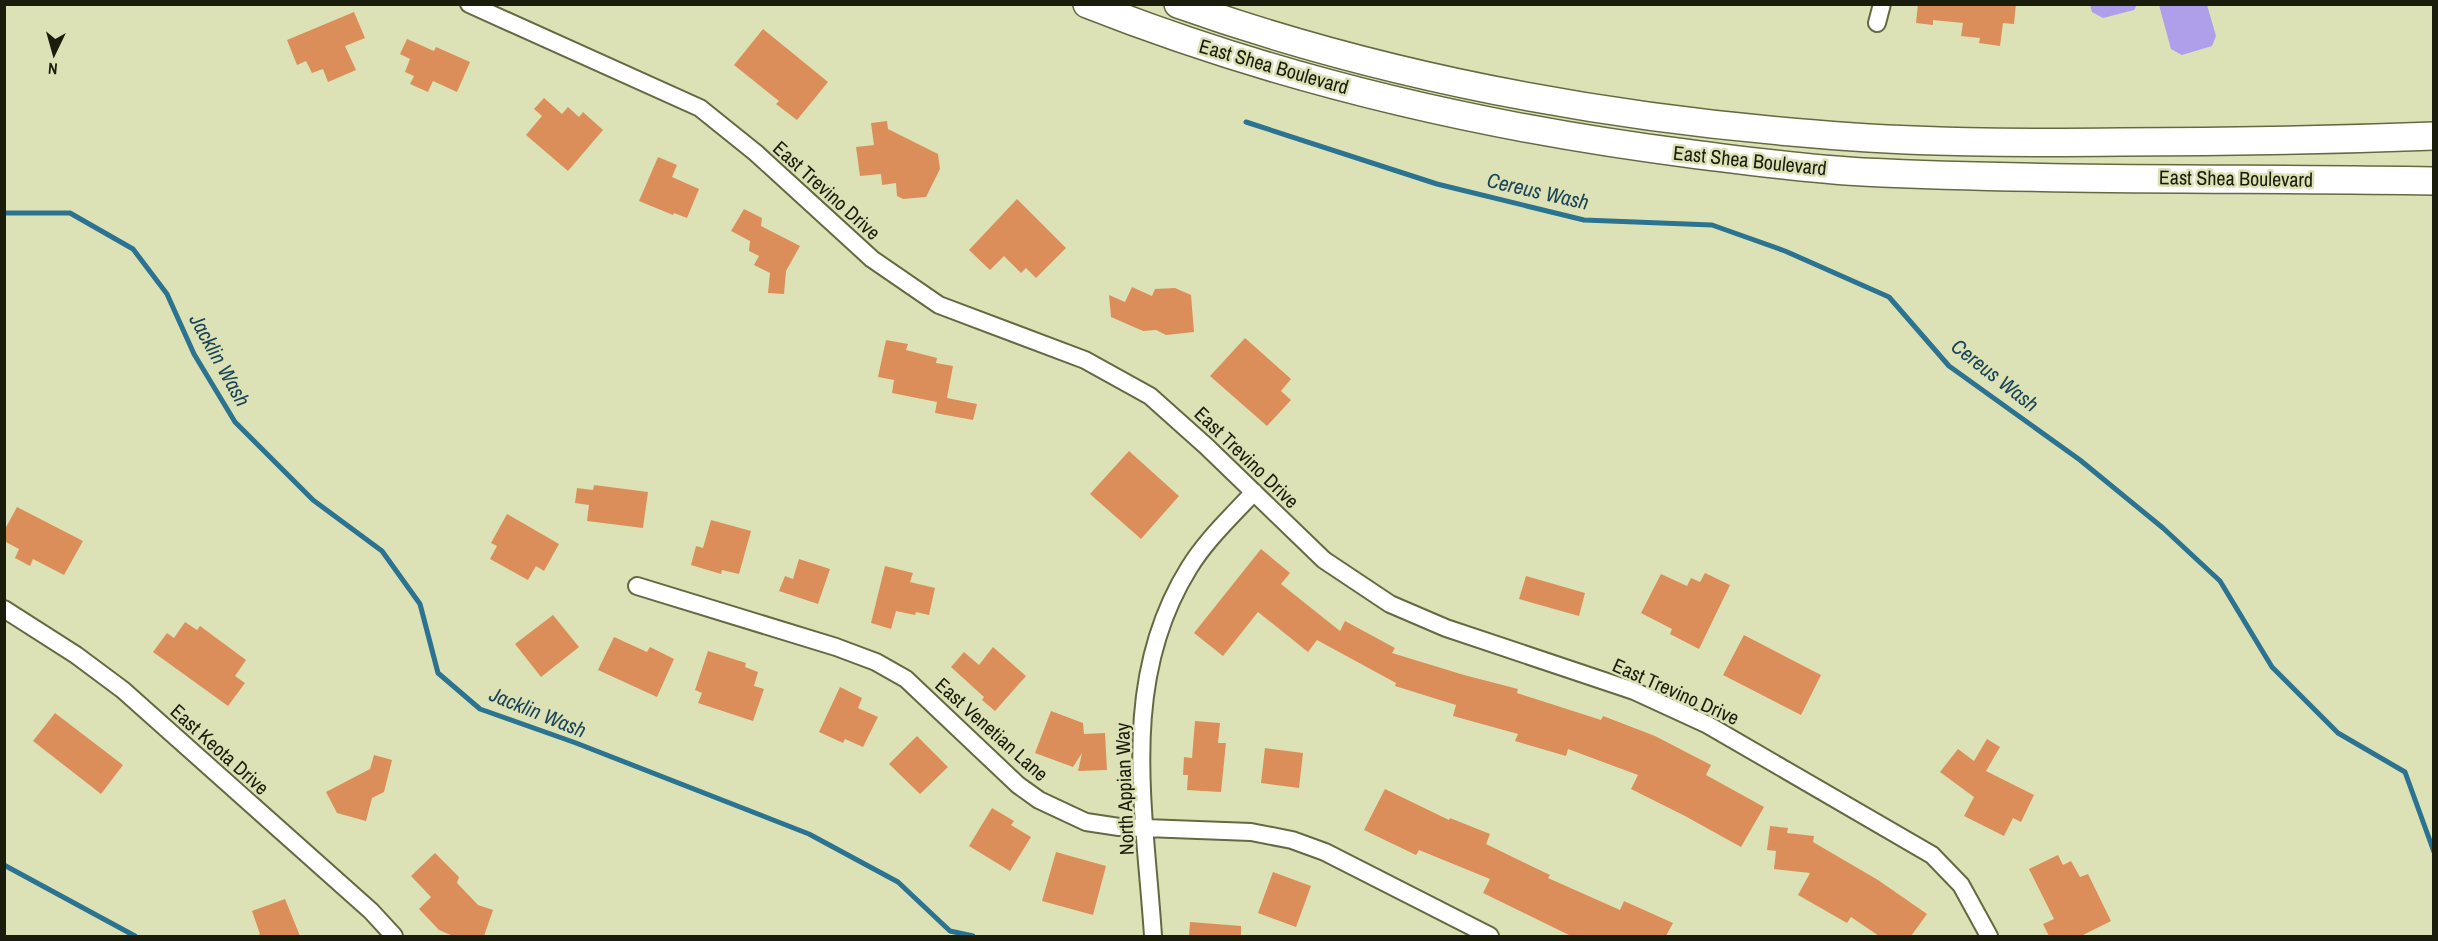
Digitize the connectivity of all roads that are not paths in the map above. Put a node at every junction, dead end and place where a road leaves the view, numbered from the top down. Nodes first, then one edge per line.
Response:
1 (469, 4) edge
2 (1087, 4) edge
3 (1178, 4) edge
4 (1882, 4) edge
5 (1877, 23) dead end
6 (1385, 64) junction
7 (1377, 95) junction
8 (2433, 136) edge
9 (2433, 181) edge
10 (1254, 492) junction
11 (637, 586) dead end
12 (4, 609) edge
13 (1145, 828) junction
14 (394, 936) edge
15 (1154, 936) edge
16 (1490, 936) edge
17 (1989, 936) edge

1 - 10 street, East Trevino Drive
2 - 7 main road, East Shea Boulevard
3 - 6 main road, East Shea Boulevard
4 - 5 street
6 - 7 main road
6 - 8 main road, East Shea Boulevard
7 - 9 main road, East Shea Boulevard
10 - 13 street, North Appian Way
10 - 17 street, East Trevino Drive
11 - 13 street, East Venetian Lane
12 - 14 street, East Keota Drive
13 - 15 street, North Appian Way
13 - 16 street, East Venetian Lane

